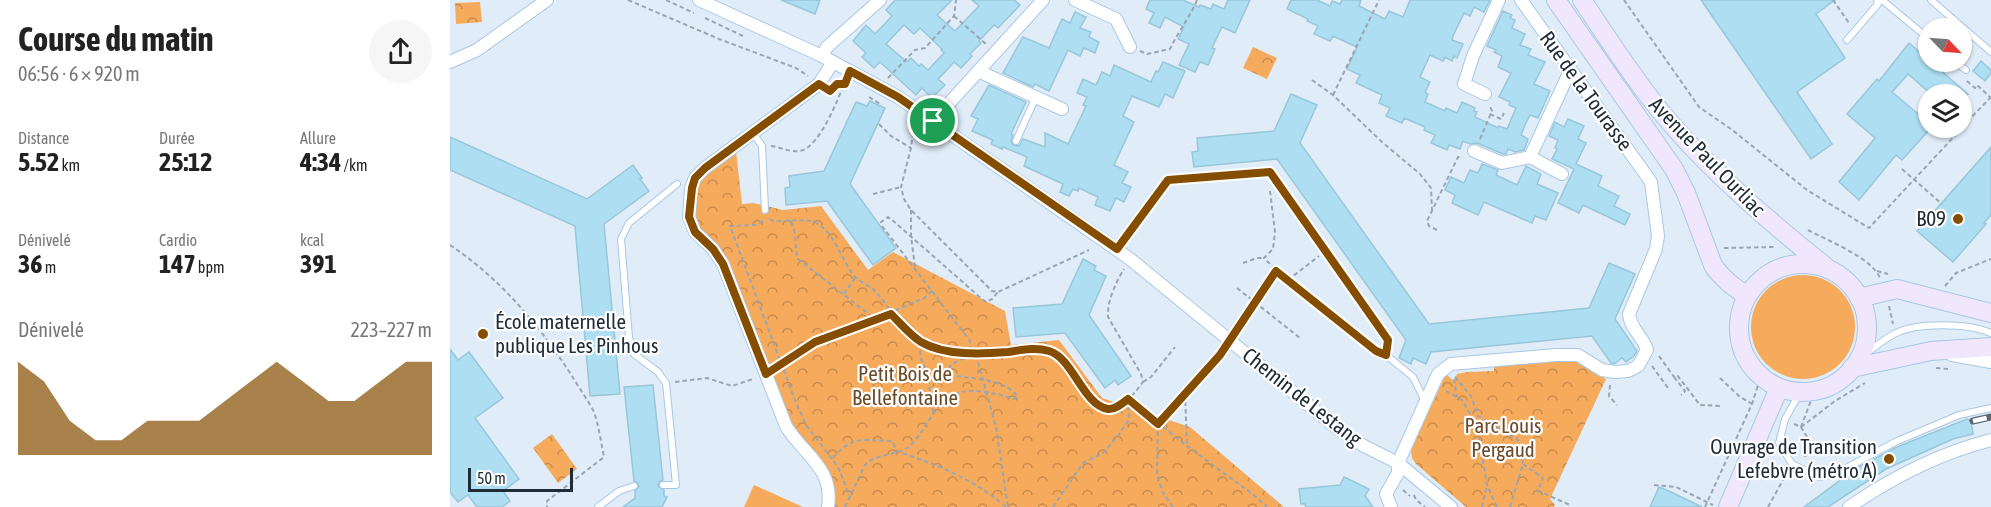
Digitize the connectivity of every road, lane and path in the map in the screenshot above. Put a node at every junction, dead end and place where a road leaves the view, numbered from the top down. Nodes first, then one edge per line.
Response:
1 (547, 0) edge
2 (628, 0) edge
3 (699, 0) edge
4 (880, 0) edge
5 (956, 0) edge
6 (1043, 0) edge
7 (1075, 0) edge
8 (1197, 0) edge
9 (1378, 0) edge
10 (1499, 0) edge
11 (1521, 0) edge
12 (1556, 0) edge
13 (1582, 0) edge
14 (1624, 0) edge
15 (1833, 0) edge
16 (1877, 0) edge
17 (1882, 0) edge
18 (1931, 0) edge
19 (954, 16) junction
20 (1918, 30) edge
21 (1855, 31) junction
22 (1846, 40) dead end
23 (1130, 47) joint
24 (994, 52) junction
25 (1991, 52) edge
26 (827, 59) junction
27 (450, 62) edge
28 (1570, 70) junction
29 (850, 71) junction
30 (978, 71) junction
31 (1312, 80) dead end
32 (816, 82) junction
33 (845, 84) junction
34 (881, 87) junction
35 (1485, 93) joint
36 (865, 95) dead end
37 (1333, 95) junction
38 (1036, 97) junction
39 (1991, 98) edge
40 (885, 106) dead end
41 (1062, 109) dead end
42 (1504, 113) dead end
43 (1490, 114) junction
44 (1972, 117) edge
45 (879, 124) dead end
46 (927, 124) junction
47 (753, 133) junction
48 (1952, 138) edge
49 (1016, 141) dead end
50 (762, 146) junction
51 (911, 148) junction
52 (1474, 152) junction
53 (1530, 157) junction
54 (1902, 169) dead end
55 (1270, 172) junction
56 (1562, 174) dead end
57 (1914, 179) junction
58 (677, 184) dead end
59 (901, 187) junction
60 (873, 194) dead end
61 (1942, 204) dead end
62 (765, 210) dead end
63 (911, 210) junction
64 (1432, 211) junction
65 (791, 222) junction
66 (1804, 228) dead end
67 (1437, 230) dead end
68 (910, 236) junction
69 (450, 245) edge
70 (1778, 247) dead end
71 (1117, 249) junction
72 (1715, 249) dead end
73 (1089, 250) dead end
74 (1326, 251) junction
75 (1264, 258) junction
76 (1130, 259) junction
77 (1991, 259) edge
78 (1243, 263) dead end
79 (915, 269) junction
80 (1828, 269) junction
81 (1276, 271) junction
82 (855, 278) junction
83 (1288, 280) junction
84 (1237, 288) dead end
85 (1944, 288) dead end
86 (932, 291) junction
87 (1885, 291) junction
88 (998, 292) junction
89 (844, 294) junction
90 (1747, 296) junction
91 (1859, 298) junction
92 (1256, 304) junction
93 (1991, 313) edge
94 (891, 314) junction
95 (875, 319) junction
96 (1895, 333) junction
97 (1991, 333) edge
98 (1300, 338) dead end
99 (1231, 341) junction
100 (922, 343) junction
101 (1175, 347) dead end
102 (1991, 347) edge
103 (970, 354) junction
104 (976, 355) junction
105 (1386, 355) junction
106 (1933, 359) junction
107 (1648, 361) junction
108 (1991, 362) edge
109 (1855, 364) junction
110 (782, 366) junction
111 (1958, 369) dead end
112 (766, 374) junction
113 (1761, 376) junction
114 (1674, 377) junction
115 (1720, 378) dead end
116 (984, 379) junction
117 (1868, 381) dead end
118 (1143, 382) junction
119 (666, 383) junction
120 (1434, 384) junction
121 (1608, 388) dead end
122 (1668, 388) dead end
123 (1779, 388) junction
124 (1808, 391) junction
125 (988, 392) junction
126 (1185, 394) junction
127 (1682, 395) dead end
128 (1457, 397) junction
129 (1128, 399) junction
130 (1425, 402) junction
131 (1752, 404) junction
132 (1617, 405) dead end
133 (1721, 406) dead end
134 (1991, 408) edge
135 (934, 414) junction
136 (1478, 416) junction
137 (1158, 424) junction
138 (1477, 426) junction
139 (1991, 440) edge
140 (1187, 446) junction
141 (898, 452) junction
142 (833, 458) junction
143 (1398, 463) junction
144 (1523, 464) junction
145 (1654, 484) dead end
146 (663, 485) dead end
147 (1487, 485) junction
148 (634, 486) dead end
149 (1399, 486) dead end
150 (1410, 496) dead end
151 (850, 497) junction
152 (1707, 502) junction
153 (1570, 505) dead end
154 (1722, 506) edge
155 (547, 507) edge
156 (598, 507) edge
157 (828, 507) edge
158 (845, 507) edge
159 (1007, 507) edge
160 (1053, 507) edge
161 (1173, 507) edge
162 (1267, 507) edge
163 (1391, 507) edge
164 (1451, 507) edge
165 (1482, 507) edge
166 (1497, 507) edge
167 (1510, 507) edge
168 (1705, 507) edge
169 (1849, 507) edge

1 - 27 street
2 - 32 path
3 - 26 street, Chemin de Lestang
4 - 26 street
5 - 19 path
6 - 24 street
7 - 23 street
8 - 23 path
9 - 37 path
10 - 35 street
11 - 28 street, Rue de la Tourasse
12 - 90 main road, Avenue Paul Ourliac
13 - 80 main road, Avenue Paul Ourliac
14 - 57 path
15 - 21 path
16 - 21 lane
17 - 20 lane
18 - 25 lane
19 - 24 path
19 - 34 path
21 - 22 lane
24 - 30 street
26 - 29 street, Chemin de Lestang
26 - 32 street
28 - 53 street
28 - 107 street, Rue de la Tourasse
29 - 33 path
29 - 34 street, Chemin de Lestang
30 - 38 street
30 - 46 street
31 - 37 path
32 - 33 path
32 - 47 street
33 - 50 path
34 - 46 street, Chemin de Lestang
35 - 43 path
36 - 40 path
37 - 64 path
38 - 41 street
38 - 49 lane
39 - 44 path
42 - 43 path
43 - 52 path
45 - 51 path
46 - 51 path
46 - 71 street, Chemin de Lestang
47 - 50 lane
47 - 112 street
48 - 57 path
50 - 62 lane
51 - 59 path
52 - 53 street
52 - 64 path
53 - 56 street
54 - 57 path
55 - 71 lane
55 - 74 lane
55 - 75 path
57 - 61 path
58 - 119 lane
59 - 60 path
59 - 63 path
63 - 68 path
63 - 88 path
64 - 67 path
65 - 82 path
65 - 89 path
65 - 110 path
66 - 87 path
68 - 79 path
68 - 79 path
68 - 88 path
69 - 155 path
70 - 72 path
71 - 76 street, Chemin de Lestang
73 - 88 path
74 - 83 path
74 - 105 lane
75 - 78 path
75 - 81 path
76 - 99 street, Chemin de Lestang
76 - 118 path
77 - 85 path
79 - 86 path
80 - 90 main road
80 - 91 main road
81 - 83 path
81 - 92 path
82 - 89 path
82 - 94 path
83 - 105 path
84 - 92 path
86 - 94 path
86 - 103 path
87 - 91 main road
87 - 93 main road
87 - 96 path
89 - 95 path
90 - 113 main road
91 - 109 main road
92 - 98 path
92 - 99 path
94 - 95 path
94 - 100 path
95 - 110 path
96 - 97 lane
96 - 109 lane
99 - 126 path
99 - 143 street, Chemin de Lestang
100 - 103 path
100 - 135 path
101 - 118 path
102 - 106 main road
103 - 104 path
103 - 116 path
104 - 116 path
104 - 129 path
105 - 130 lane
106 - 108 street
106 - 109 main road
106 - 111 path
107 - 114 path
107 - 120 street
107 - 122 path
109 - 124 main road
110 - 112 path
110 - 142 path
112 - 119 path
112 - 157 street
113 - 123 main road
113 - 131 path
114 - 127 path
114 - 133 path
115 - 131 path
116 - 125 path
116 - 125 path
117 - 124 path
118 - 129 path
119 - 146 lane
120 - 128 path
120 - 130 street
121 - 132 path
123 - 124 main road
123 - 154 main road
124 - 134 lane
125 - 135 path
125 - 159 path
126 - 137 path
126 - 140 path
128 - 136 path
128 - 138 path
129 - 137 path
129 - 160 path
130 - 143 street
131 - 152 path
135 - 141 path
136 - 138 path
136 - 144 path
137 - 140 path
137 - 161 path
138 - 147 path
139 - 169 street
140 - 162 path
141 - 142 path
141 - 151 path
141 - 159 path
142 - 151 path
143 - 163 street
143 - 164 street, Chemin de Lestang
144 - 153 path
144 - 167 path
145 - 152 path
147 - 165 path
147 - 166 path
148 - 156 lane
149 - 150 path
151 - 158 path
152 - 154 path
152 - 168 path

